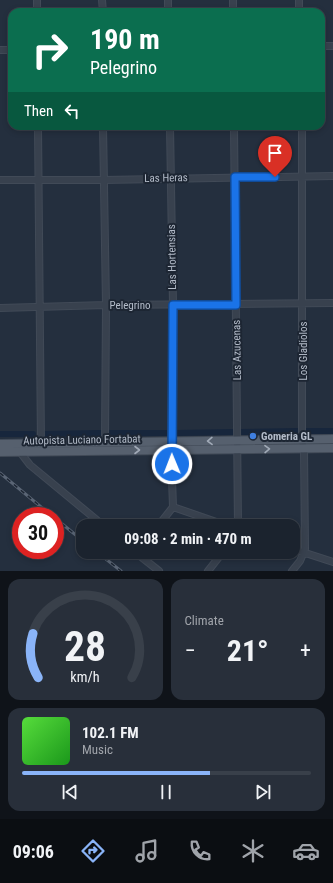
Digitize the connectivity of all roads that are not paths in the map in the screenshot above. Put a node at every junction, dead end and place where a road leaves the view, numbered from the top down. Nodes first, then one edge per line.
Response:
1 (38, 130) edge
2 (103, 130) edge
3 (170, 130) edge
4 (234, 130) edge
5 (302, 130) edge
6 (333, 176) edge
7 (235, 177) junction
8 (302, 177) junction
9 (171, 178) junction
10 (39, 179) junction
11 (0, 180) edge
12 (104, 180) junction
13 (303, 303) junction
14 (333, 303) edge
15 (106, 305) junction
16 (173, 305) junction
17 (236, 305) junction
18 (41, 307) junction
19 (0, 308) edge
20 (238, 440) junction
21 (333, 440) edge
22 (106, 442) junction
23 (0, 444) edge
24 (303, 444) junction
25 (172, 446) junction
26 (41, 447) junction
27 (333, 448) edge
28 (238, 450) junction
29 (0, 452) edge
30 (20, 452) junction
31 (173, 507) junction
32 (96, 519) edge
33 (164, 519) edge
34 (208, 519) edge
35 (238, 519) edge
36 (300, 551) edge
37 (305, 553) junction
38 (144, 559) edge
39 (217, 559) edge
40 (333, 562) edge
41 (159, 571) edge
42 (208, 571) edge
43 (292, 571) edge

1 - 10 street
2 - 12 street
3 - 9 street, Las Hortensias
4 - 7 street, Las Azucenas
5 - 8 street, Los Gladiolos
6 - 8 street, Las Heras
7 - 8 street, Las Heras
7 - 9 street, Las Heras
7 - 17 street, Las Azucenas
8 - 13 street, Los Gladiolos
9 - 12 street, Las Heras
9 - 16 street, Las Hortensias
10 - 11 street, Las Heras
10 - 12 street, Las Heras
10 - 18 street
12 - 15 street
13 - 14 street, Pelegrino
13 - 17 street, Pelegrino
13 - 24 street, Los Gladiolos
15 - 16 street, Pelegrino
15 - 18 street, Pelegrino
15 - 22 street
16 - 17 street, Pelegrino
16 - 25 street, Las Hortensias
17 - 20 street, Las Azucenas
18 - 19 street, Pelegrino
18 - 26 street
20 - 24 main road, Autopista Luciano Fortabat
20 -> 25 main road, Autopista Luciano Fortabat
20 - 28 street, Las Azucenas
21 - 24 main road, Autopista Luciano Fortabat
22 - 25 main road, Autopista Luciano Fortabat
22 - 26 main road, Autopista Luciano Fortabat
23 - 26 main road, Autopista Luciano Fortabat
24 - 27 main road, Autopista Luciano Fortabat
28 -> 24 main road, Autopista Luciano Fortabat
24 - 37 street, Los Gladiolos
26 -> 25 main road, Autopista Luciano Fortabat
25 - 28 main road, Autopista Luciano Fortabat
25 - 31 street, Las Hortensias
26 - 30 main road, Autopista Luciano Fortabat
28 - 35 street, Las Azucenas
29 - 30 main road, Autopista Luciano Fortabat
30 - 32 street
31 - 33 street
31 - 34 street
36 - 37 street
37 - 40 street
37 - 43 street
38 - 41 street
39 - 42 street

